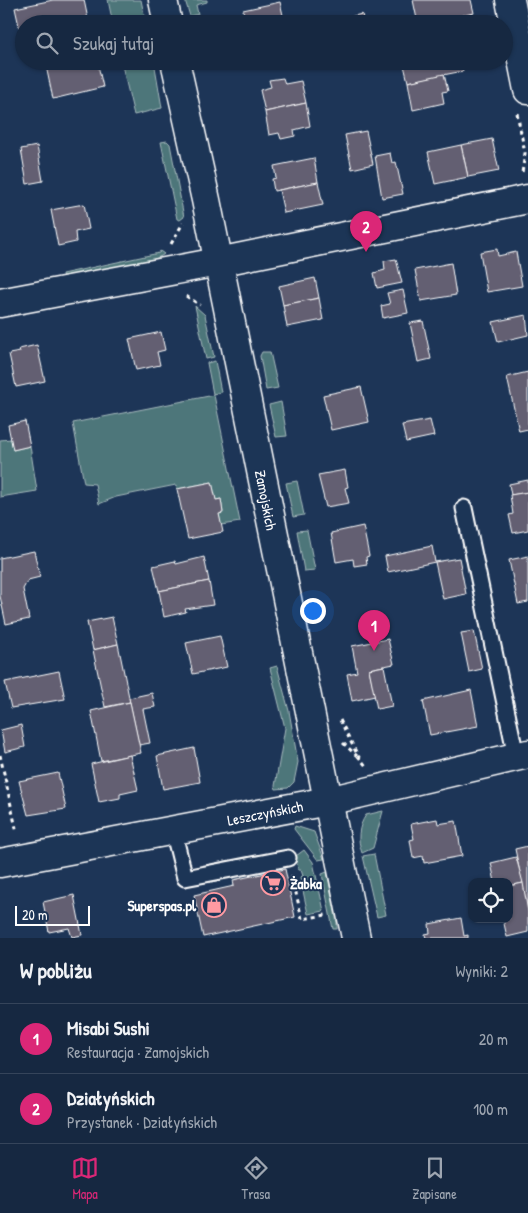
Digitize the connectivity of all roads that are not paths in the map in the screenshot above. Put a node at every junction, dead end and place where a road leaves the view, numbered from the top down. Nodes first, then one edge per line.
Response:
1 (163, 0) edge
2 (510, 0) edge
3 (166, 15) edge
4 (512, 15) edge
5 (513, 25) edge
6 (178, 70) edge
7 (522, 100) edge
8 (524, 187) edge
9 (218, 262) junction
10 (0, 303) edge
11 (464, 508) dead end
12 (522, 755) edge
13 (328, 801) junction
14 (173, 830) junction
15 (288, 858) road end
16 (0, 863) edge
17 (356, 938) edge

1 - 3 street
2 - 4 street
5 - 7 street
6 - 9 street, Zamojskich
8 - 9 street
9 - 10 street
9 - 13 street, Zamojskich
11 - 12 lane
12 - 13 street, Leszczyńskich
13 - 14 street, Leszczyńskich
13 - 17 street, Zamojskich
14 - 15 lane
14 - 16 street, Leszczyńskich

